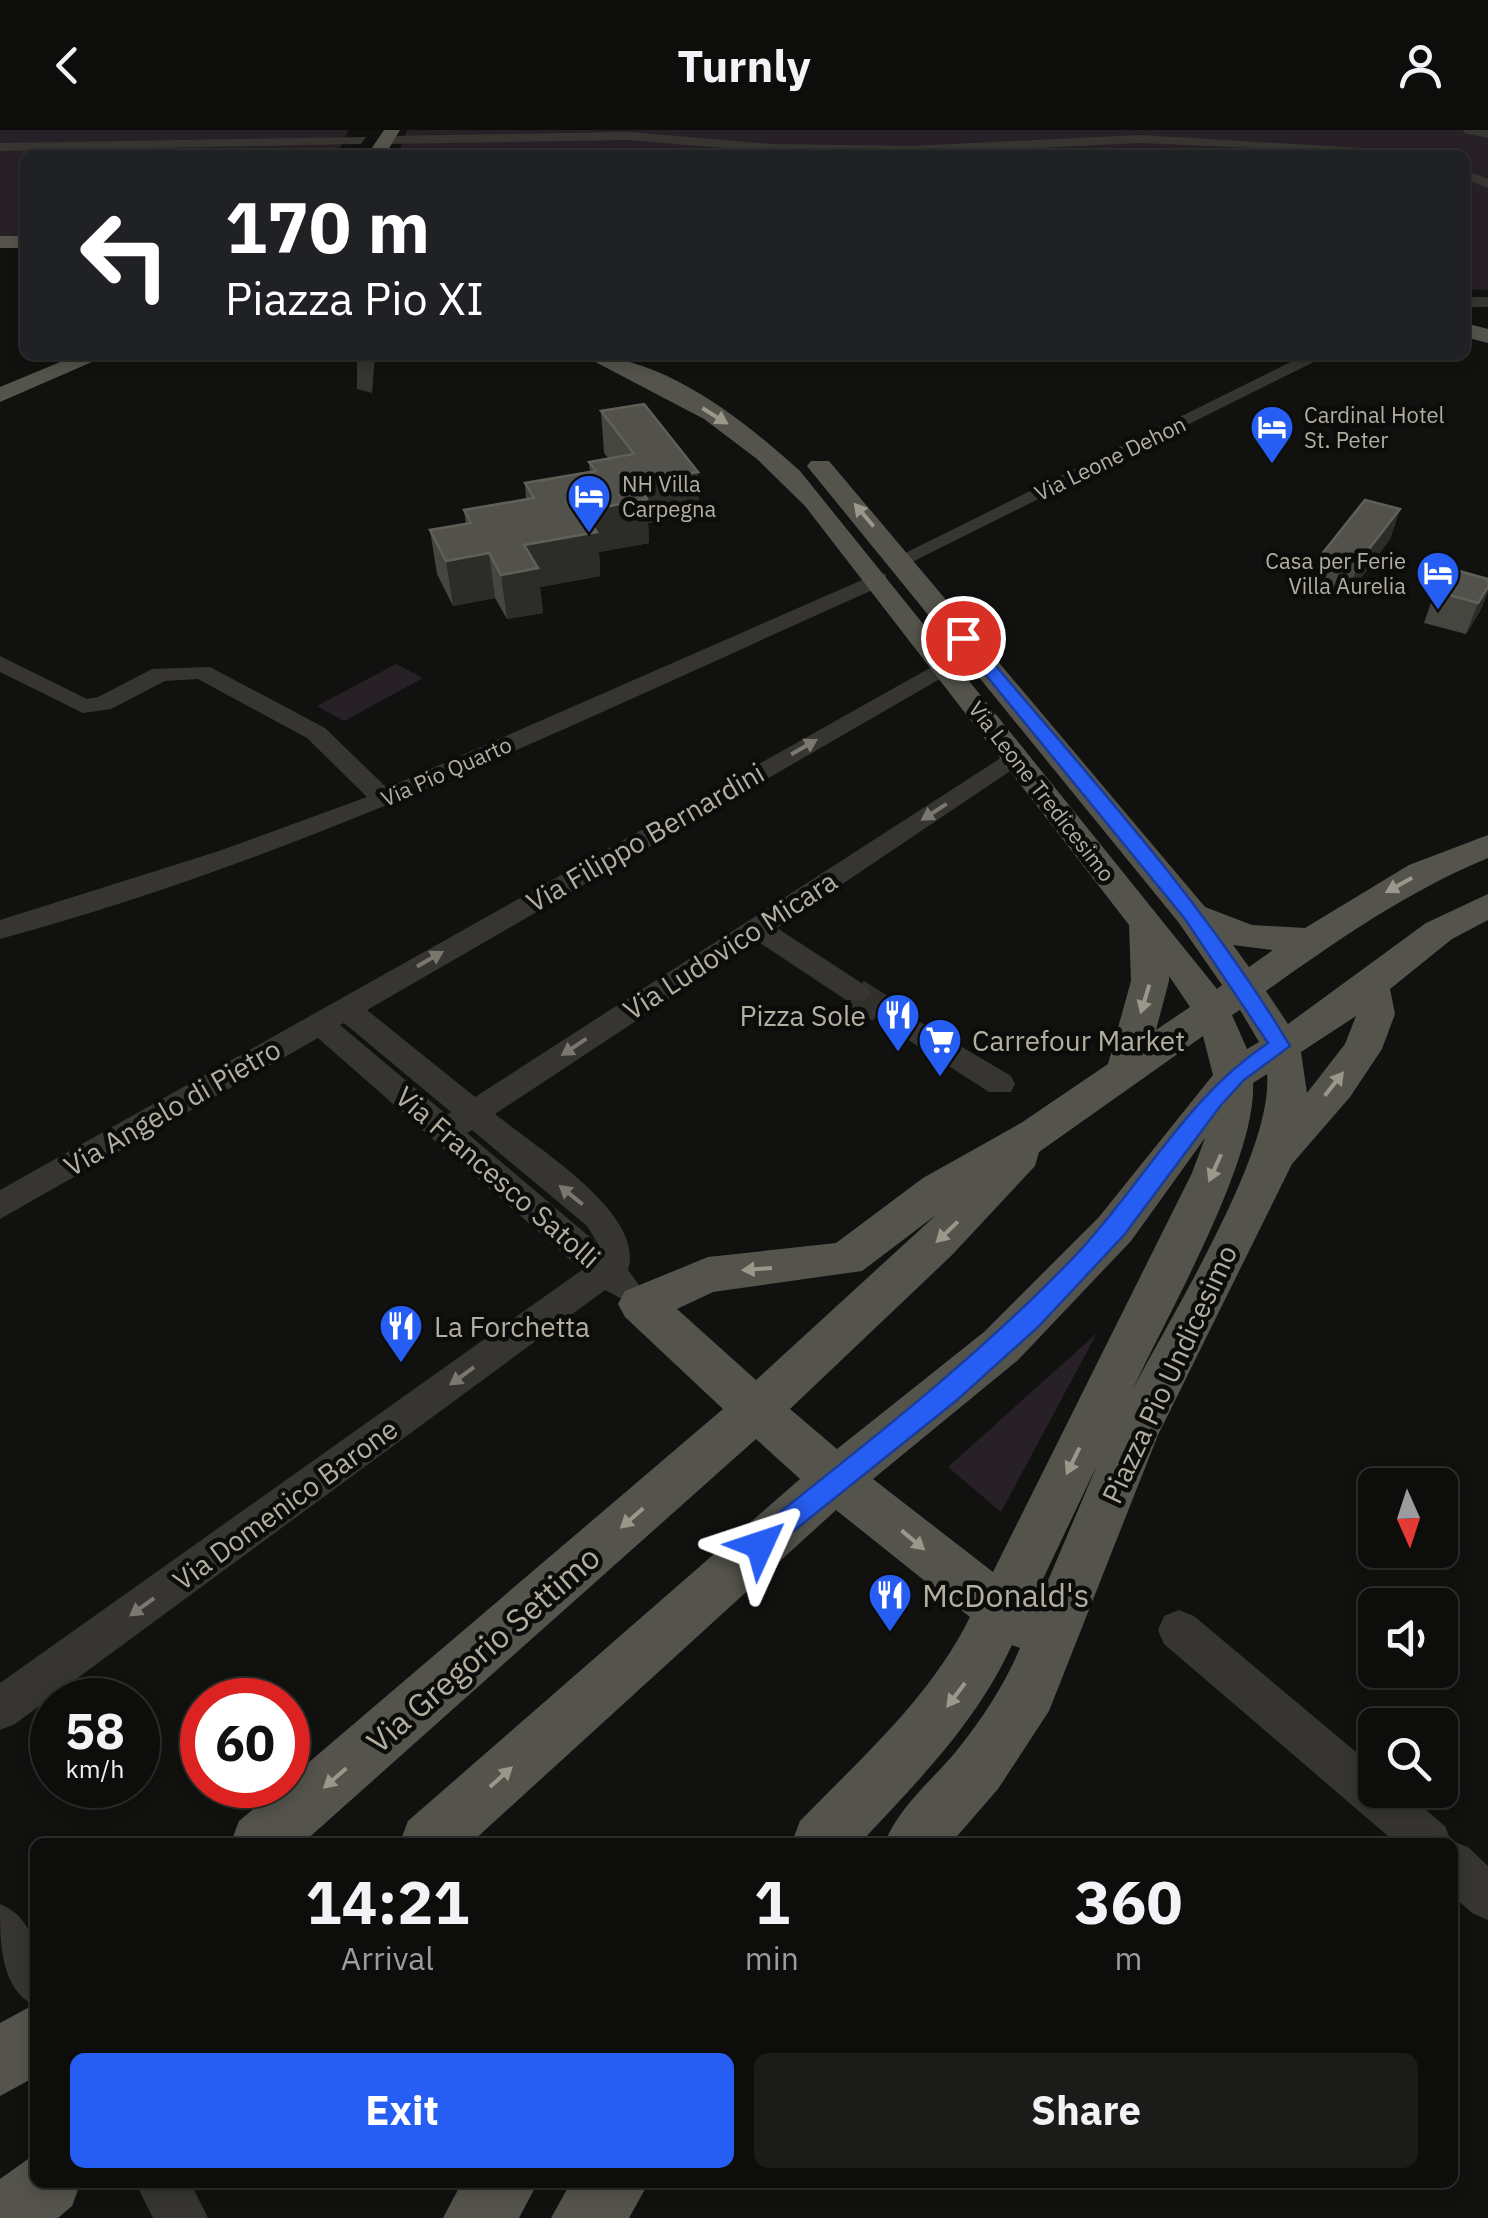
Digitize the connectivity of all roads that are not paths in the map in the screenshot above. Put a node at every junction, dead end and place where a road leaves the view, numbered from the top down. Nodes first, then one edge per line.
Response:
1 (1191, 130) edge
2 (1272, 130) edge
3 (1469, 130) edge
4 (444, 134) edge
5 (1488, 134) edge
6 (1207, 141) junction
7 (386, 145) edge
8 (356, 146) edge
9 (0, 147) edge
10 (1340, 150) edge
11 (84, 360) edge
12 (366, 360) edge
13 (602, 360) edge
14 (651, 360) edge
15 (1309, 360) edge
16 (366, 390) dead end
17 (0, 396) edge
18 (902, 560) junction
19 (878, 580) junction
20 (0, 663) edge
21 (944, 666) junction
22 (1016, 759) junction
23 (384, 799) junction
24 (1488, 846) edge
25 (1488, 905) edge
26 (1192, 915) junction
27 (1147, 925) junction
28 (755, 927) junction
29 (0, 930) edge
30 (1310, 940) junction
31 (1370, 982) junction
32 (1244, 986) junction
33 (856, 993) tunnel mouth
34 (1211, 1009) junction
35 (886, 1012) tunnel mouth
36 (332, 1015) junction
37 (1280, 1046) junction
38 (1126, 1070) junction
39 (1236, 1074) junction
40 (1000, 1084) dead end
41 (472, 1114) junction
42 (445, 1132) junction
43 (1036, 1134) junction
44 (1272, 1160) junction
45 (0, 1206) edge
46 (625, 1288) junction
47 (757, 1408) junction
48 (838, 1478) junction
49 (1001, 1609) junction
50 (1179, 1630) dead end
51 (1051, 1644) junction
52 (0, 1709) edge
53 (265, 1838) edge
54 (432, 1838) edge
55 (826, 1838) edge
56 (917, 1838) edge
57 (1425, 1838) edge
58 (1458, 1869) edge
59 (1488, 1897) edge
60 (0, 1927) edge
61 (30, 1974) edge
62 (30, 2040) edge
63 (0, 2064) edge
64 (41, 2188) edge
65 (164, 2188) edge
66 (611, 2188) edge
67 (7, 2218) edge
68 (182, 2218) edge
69 (585, 2218) edge

1 - 6 street
2 - 6 street
3 - 5 street
4 - 6 street
4 - 7 street
6 - 10 street
8 - 9 street
11 - 17 main road
12 - 16 street
13 -> 19 main road, Via Leone Tredicesimo
18 -> 14 main road, Via Leone Tredicesimo
15 - 18 street, Via Leone Dehon
18 - 26 main road, Via Leone Tredicesimo
19 - 21 main road, Via Leone Tredicesimo
19 - 23 street, Via Pio Quarto
20 - 23 street
21 - 22 main road, Via Leone Tredicesimo
36 -> 21 street, Via Filippo Bernardini
22 - 27 main road, Via Leone Tredicesimo
22 -> 28 street, Via Ludovico Micara
23 - 29 street, Via Pio Quarto
24 -> 30 main road
25 - 31 main road
26 - 30 main road
26 - 32 main road, Via Leone Tredicesimo
27 - 34 main road, Via Leone Tredicesimo
27 -> 38 main road
28 - 33 street
28 -> 41 street, Via Ludovico Micara
30 - 32 main road
31 - 37 main road
44 -> 31 main road
32 - 34 main road
32 - 37 main road, Via Leone Tredicesimo
34 - 38 main road
34 - 39 main road, Via Leone Tredicesimo
35 - 40 street
36 - 41 street, Via Francesco Satolli
36 - 42 street, Via Francesco Satolli
36 - 45 street, Via Angelo di Pietro
37 - 39 main road
37 - 44 main road, Piazza Pio Undicesimo
38 - 43 main road
39 - 48 main road
39 -> 49 main road, Piazza Pio Undicesimo
41 - 42 street, Via Ludovico Micara
46 -> 41 street, Via Francesco Satolli
42 - 46 street, Via Francesco Satolli
43 -> 46 main road
43 -> 47 main road
44 - 51 main road, Piazza Pio Undicesimo
46 - 47 main road
46 -> 52 street, Via Domenico Barone
47 - 48 main road
47 -> 53 main road, Via Gregorio Settimo
48 -> 49 main road
54 -> 48 main road
49 - 51 main road
49 -> 55 main road, Piazza Pio Undicesimo
50 - 57 street
51 - 56 main road, Piazza Pio Undicesimo
58 - 59 street
60 - 61 street
62 - 63 main road
64 - 67 main road
65 - 68 street
66 - 69 main road

